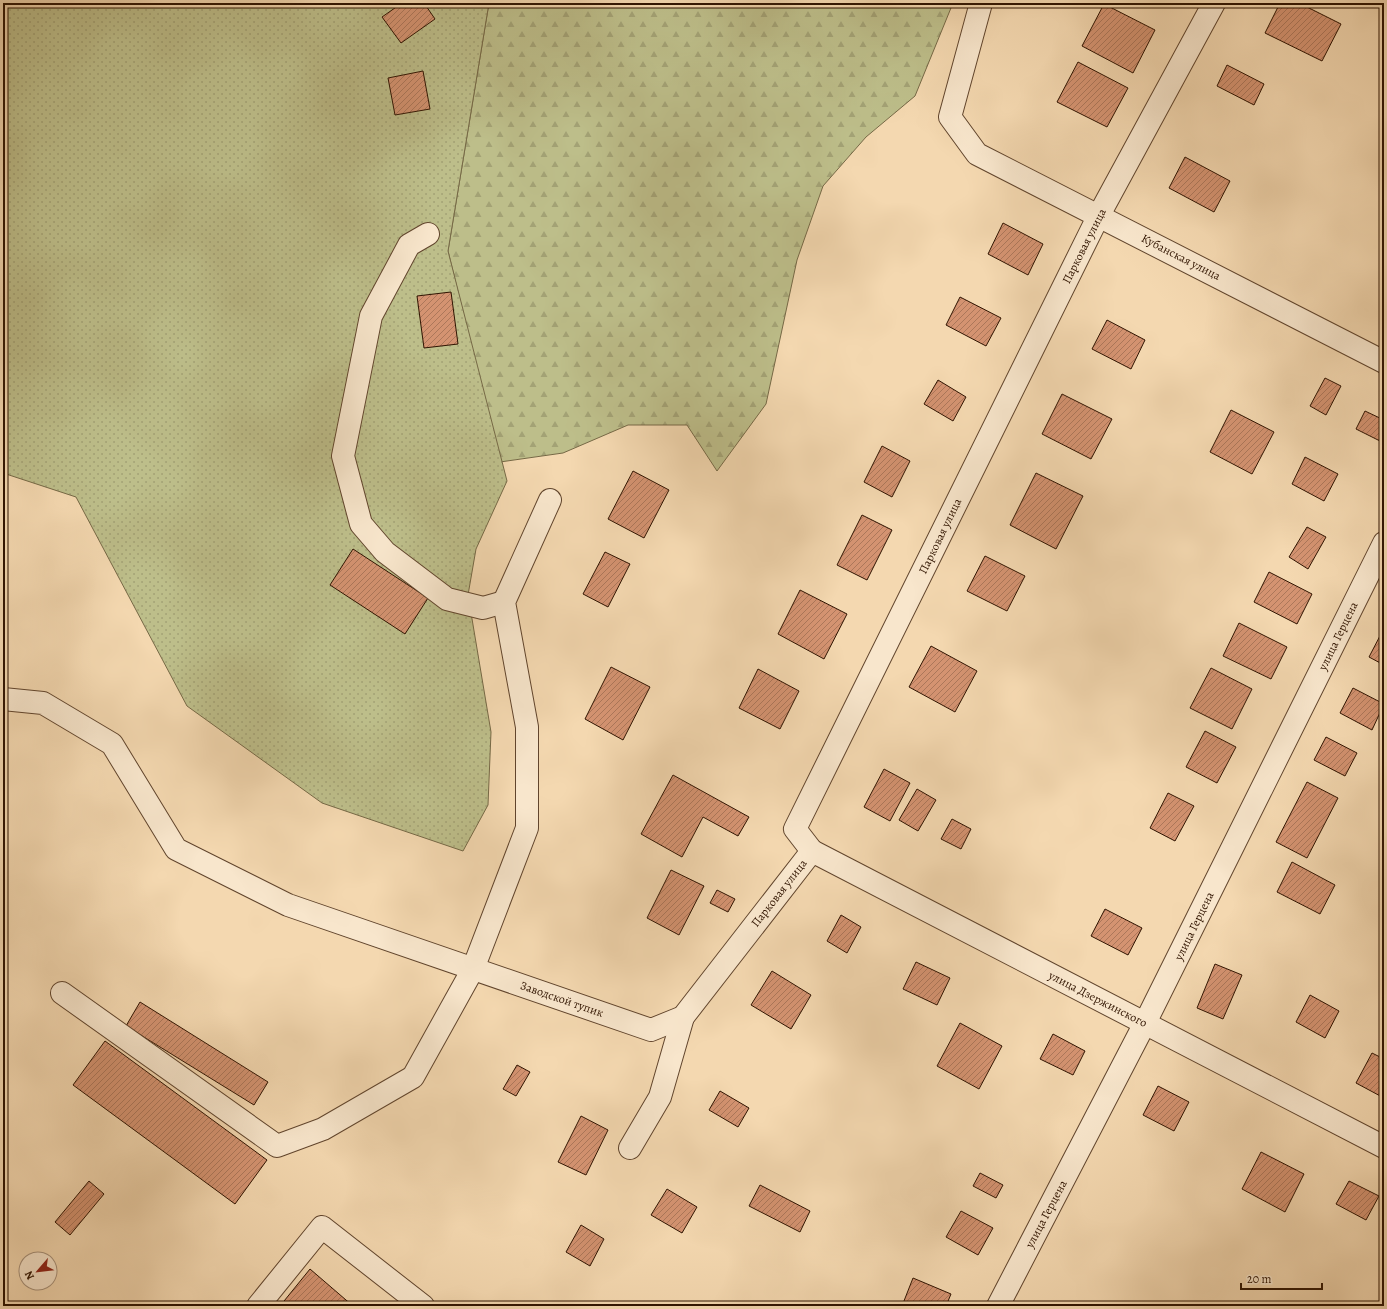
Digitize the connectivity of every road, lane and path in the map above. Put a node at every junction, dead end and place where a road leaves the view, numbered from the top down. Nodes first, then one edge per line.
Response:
1 (981, 3) edge
2 (1214, 3) edge
3 (1099, 215) junction
4 (428, 234) dead end
5 (1384, 362) edge
6 (550, 500) dead end
7 (1384, 543) edge
8 (504, 602) junction
9 (3, 699) edge
10 (812, 851) junction
11 (472, 969) junction
12 (62, 993) dead end
13 (682, 1017) junction
14 (1145, 1023) junction
15 (651, 1030) joint
16 (1384, 1147) edge
17 (630, 1148) dead end
18 (399, 1299) edge
19 (258, 1306) edge
20 (424, 1306) edge
21 (998, 1306) edge

1 - 3 street, Кубанская улица
2 - 3 street, Парковая улица
3 - 5 street, Кубанская улица
3 - 10 street, Парковая улица
4 - 8 street
6 - 8 street
7 - 14 street, улица Герцена
8 - 11 street
9 - 11 street, Заводской тупик
10 - 13 street, Парковая улица
10 - 14 street, улица Дзержинского
11 - 12 street
11 - 15 street, Заводской тупик
13 - 15 street, Парковая улица
13 - 17 street
14 - 16 street, улица Дзержинского
14 - 21 street, улица Герцена
18 - 19 street
18 - 20 street

